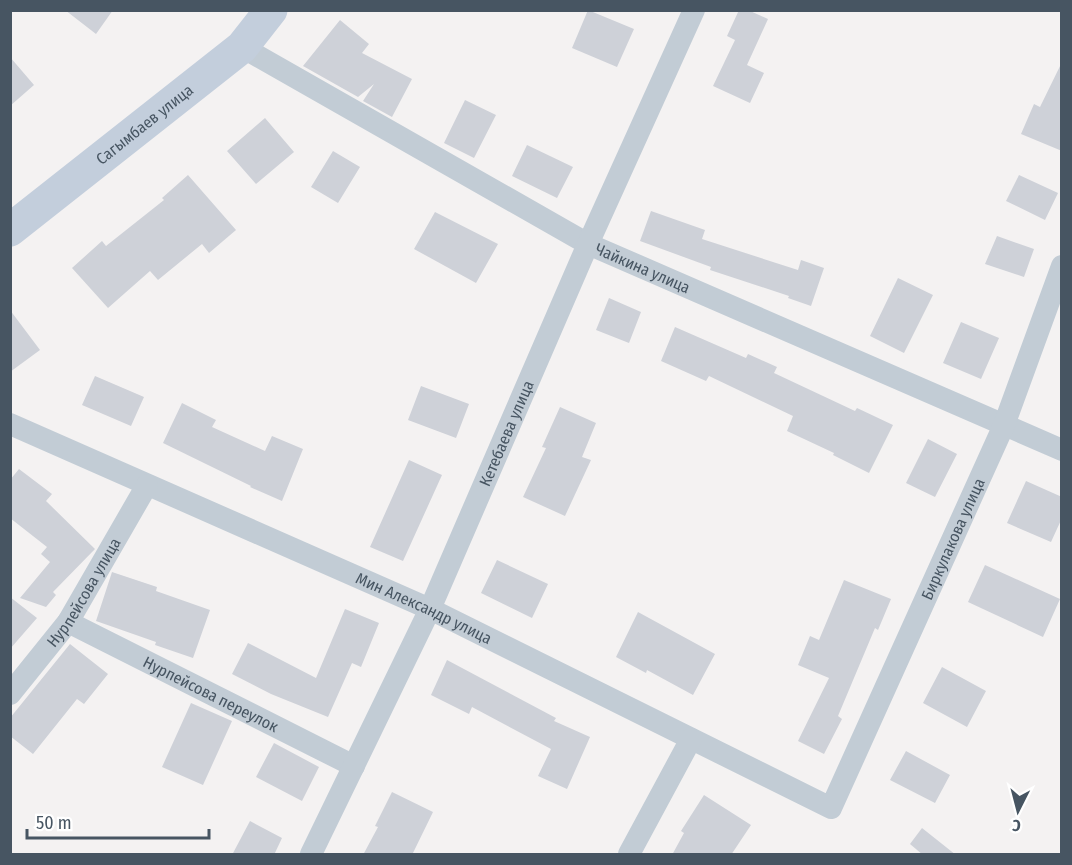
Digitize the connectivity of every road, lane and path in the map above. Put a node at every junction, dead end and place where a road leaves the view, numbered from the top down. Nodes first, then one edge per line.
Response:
1 (271, 10) edge
2 (694, 10) edge
3 (242, 47) junction
4 (10, 230) edge
5 (588, 244) junction
6 (1062, 266) edge
7 (10, 424) edge
8 (1004, 425) junction
9 (1062, 450) edge
10 (147, 485) junction
11 (429, 609) junction
12 (68, 622) junction
13 (10, 694) edge
14 (691, 739) junction
15 (354, 766) junction
16 (831, 808) joint
17 (311, 855) edge
18 (629, 855) edge

1 - 3 street, Сагымбаев улица
2 - 5 street, Кетебаева улица
3 - 4 street, Сагымбаев улица
3 - 5 street, Чайкина улица
5 - 8 street, Чайкина улица
5 - 11 street, Кетебаева улица
6 - 8 street, Биркулакова улица
7 - 10 street, Мин Александр улица
8 - 9 street, Чайкина улица
8 - 16 street, Биркулакова улица
10 - 11 street, Мин Александр улица
10 - 12 street, Нурпейсова улица
11 - 14 street, Мин Александр улица
11 - 15 street, Кетебаева улица
12 - 13 street, Нурпейсова улица
12 - 15 street, Нурпейсова переулок
14 - 16 street, Мин Александр улица
14 - 18 street
15 - 17 street, Кетебаева улица

